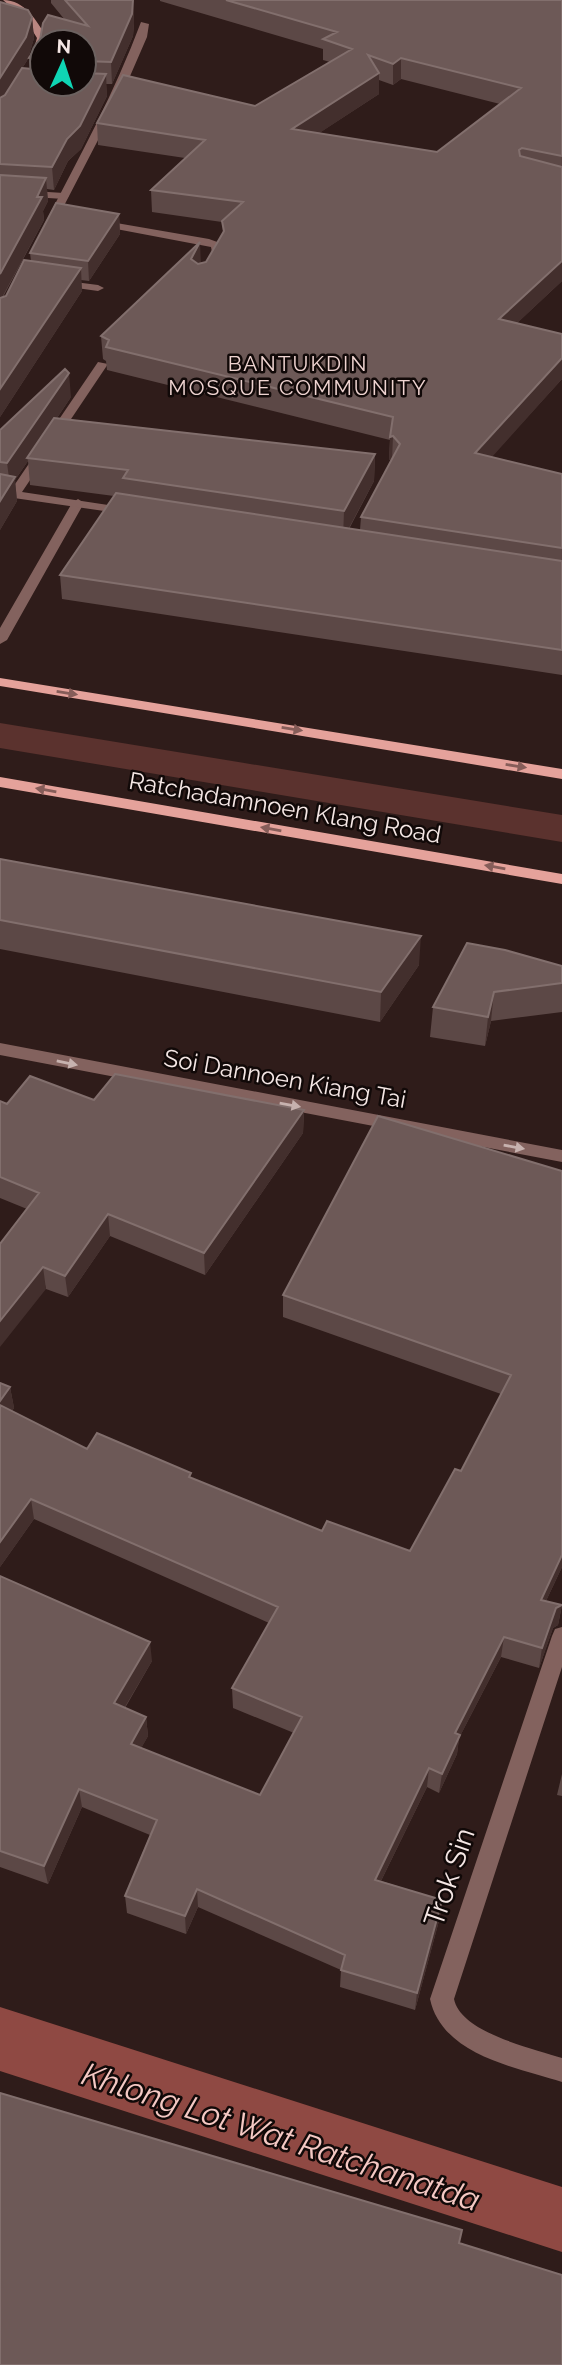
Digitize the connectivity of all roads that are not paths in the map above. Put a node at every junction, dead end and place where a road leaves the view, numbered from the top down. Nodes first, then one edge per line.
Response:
1 (8, 0) edge
2 (144, 24) dead end
3 (36, 28) edge
4 (103, 89) edge
5 (124, 90) junction
6 (0, 192) edge
7 (64, 196) junction
8 (54, 215) junction
9 (68, 218) edge
10 (81, 220) edge
11 (43, 236) edge
12 (206, 272) edge
13 (47, 281) edge
14 (97, 288) dead end
15 (102, 364) dead end
16 (7, 493) edge
17 (78, 503) junction
18 (137, 513) edge
19 (0, 640) edge
20 (0, 682) edge
21 (562, 774) edge
22 (0, 782) edge
23 (562, 879) edge
24 (0, 1049) edge
25 (562, 1156) edge
26 (562, 1636) edge
27 (562, 2070) edge

1 - 3 street
2 - 5 street
4 - 5 street
5 - 7 street
6 - 7 street
7 - 8 street
8 - 9 street
8 - 11 street
10 - 12 street
13 - 14 street
15 - 16 street
16 - 17 street
17 - 18 street
17 - 19 street
20 -> 21 main road
23 -> 22 main road, Ratchadamnoen Klang Road
24 -> 25 street, Soi Dannoen Kiang Tai
26 - 27 street, Trok Sin

